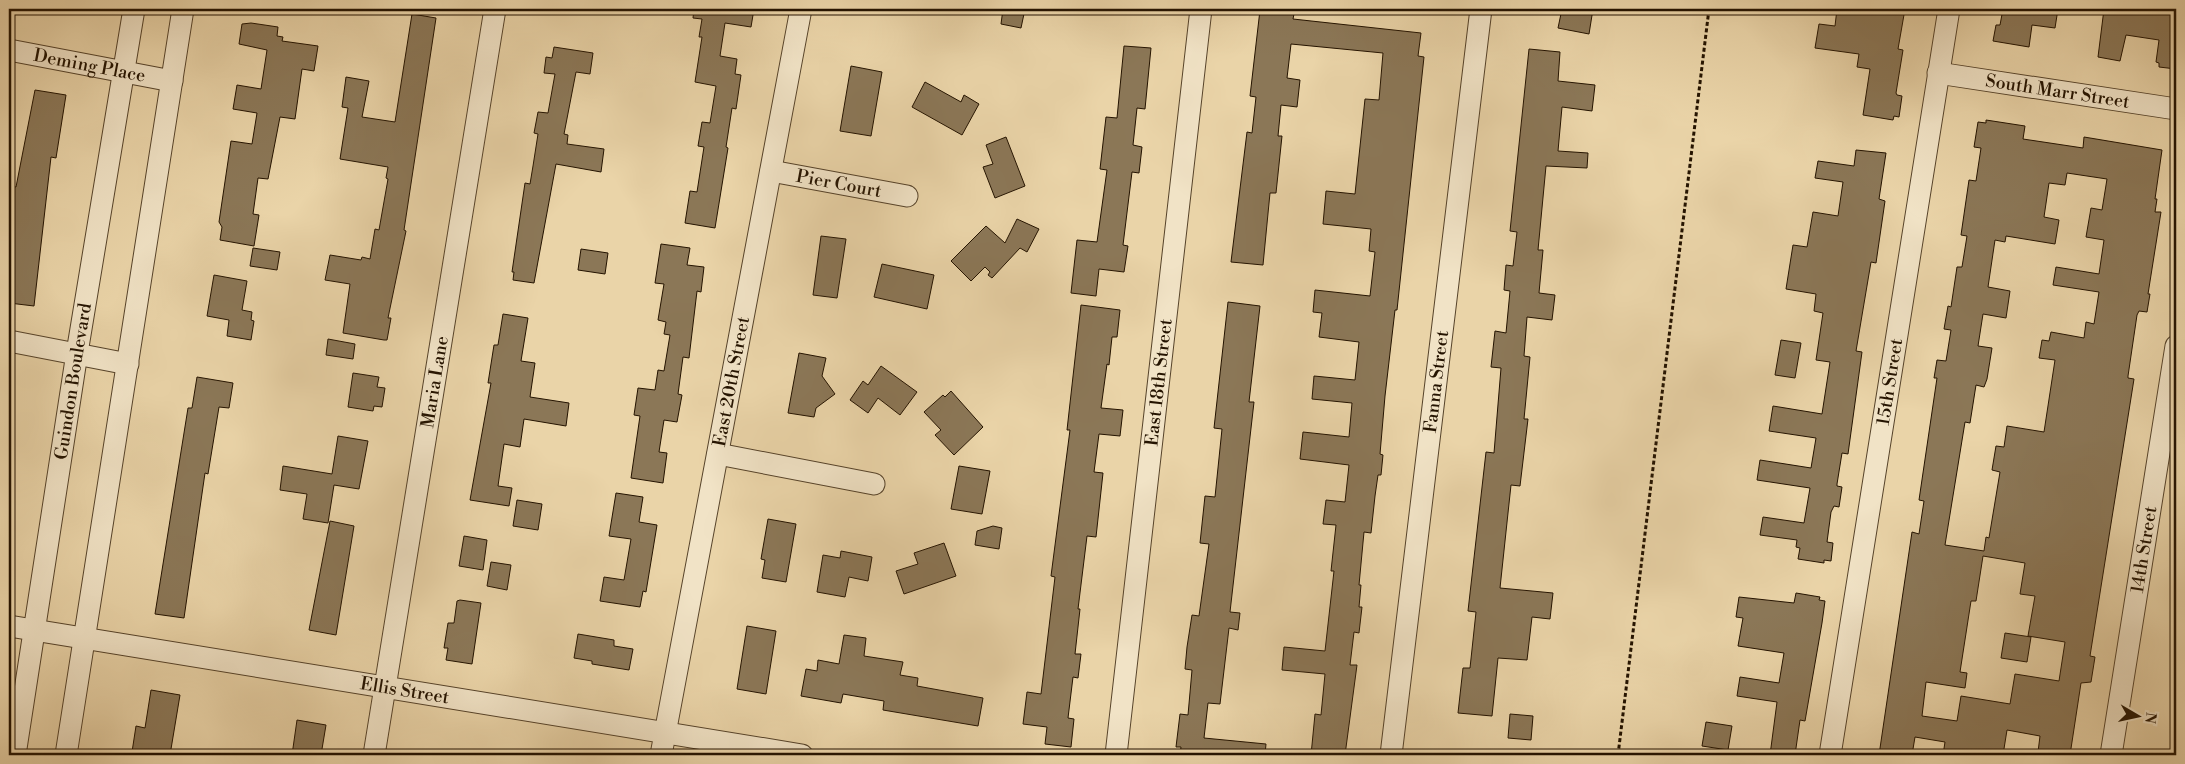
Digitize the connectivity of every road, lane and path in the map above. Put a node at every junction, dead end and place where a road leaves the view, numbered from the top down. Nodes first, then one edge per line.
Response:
1 (134, 9) edge
2 (183, 9) edge
3 (495, 9) edge
4 (801, 9) edge
5 (1201, 9) edge
6 (1481, 9) edge
7 (1709, 9) edge
8 (1949, 9) edge
9 (9, 50) edge
10 (125, 70) junction
11 (1938, 73) junction
12 (172, 80) junction
13 (2176, 109) edge
14 (771, 171) junction
15 (907, 196) dead end
16 (9, 341) edge
17 (2176, 346) edge
18 (78, 353) junction
19 (128, 364) junction
20 (718, 454) junction
21 (874, 484) dead end
22 (9, 626) edge
23 (35, 630) junction
24 (85, 638) junction
25 (384, 687) junction
26 (666, 734) junction
27 (15, 755) edge
28 (66, 755) edge
29 (374, 755) edge
30 (661, 755) edge
31 (802, 755) edge
32 (1116, 755) edge
33 (1391, 755) edge
34 (1618, 755) edge
35 (1830, 755) edge
36 (2110, 755) edge

1 - 10 street, Guindon Boulevard
2 - 12 street
3 - 25 street, Maria Lane
4 - 14 street, East 20th Street
5 - 32 street, East 18th Street
6 - 33 street, Fanna Street
7 - 34 path
8 - 11 street, 15th Street
9 - 10 street, Deming Place
10 - 12 street, Deming Place
10 - 18 street, Guindon Boulevard
11 - 13 street, South Marr Street
11 - 35 street, 15th Street
12 - 19 street
14 - 15 street, Pier Court
14 - 20 street, East 20th Street
16 - 18 street
17 - 36 street, 14th Street
18 - 19 street
18 - 23 street, Guindon Boulevard
19 - 24 street
20 - 21 street
20 - 26 street, East 20th Street
22 - 23 street, Ellis Street
23 - 24 street, Ellis Street
23 - 27 street, Guindon Boulevard
24 - 25 street, Ellis Street
24 - 28 street
25 - 26 street, Ellis Street
25 - 29 street, Maria Lane
26 - 30 street, East 20th Street
26 - 31 street, Ellis Street

